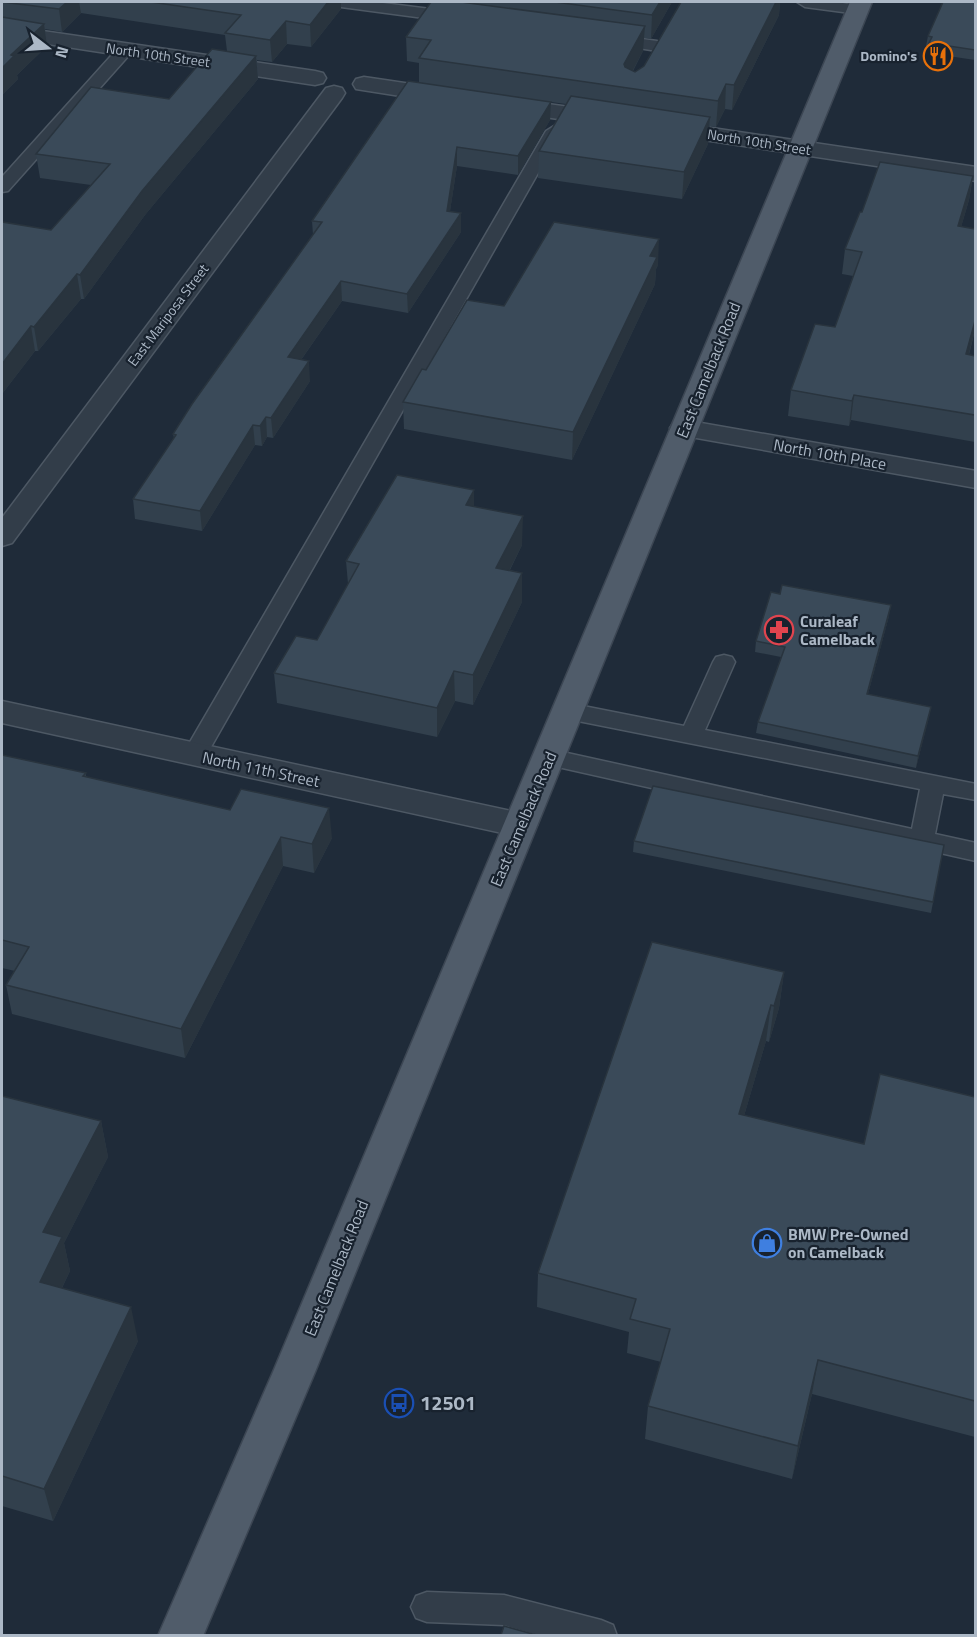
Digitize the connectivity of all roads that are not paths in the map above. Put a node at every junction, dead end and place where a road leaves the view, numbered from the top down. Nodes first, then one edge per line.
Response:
1 (341, 2) edge
2 (805, 2) edge
3 (367, 3) edge
4 (860, 5) edge
5 (470, 20) edge
6 (667, 29) edge
7 (2, 31) edge
8 (599, 38) edge
9 (657, 46) junction
10 (125, 50) junction
11 (647, 64) edge
12 (338, 79) junction
13 (565, 113) junction
14 (622, 122) edge
15 (645, 125) edge
16 (799, 148) junction
17 (975, 174) edge
18 (2, 187) edge
19 (684, 428) junction
20 (975, 480) edge
21 (2, 537) edge
22 (724, 662) dead end
23 (568, 711) junction
24 (2, 712) edge
25 (691, 735) junction
26 (195, 754) junction
27 (549, 757) junction
28 (933, 784) junction
29 (975, 792) edge
30 (520, 825) junction
31 (922, 840) junction
32 (975, 852) edge
33 (427, 1607) dead end
34 (180, 1635) edge
35 (601, 1635) edge

1 - 3 lane
2 - 4 lane
3 - 5 lane
4 - 16 main road, East Camelback Road
6 - 9 lane
7 - 10 street, North 10th Street
8 - 9 lane
9 - 11 lane
10 - 12 street, North 10th Street
10 - 18 lane
12 - 13 street, North 10th Street
12 - 21 street, East Mariposa Street
13 - 14 street, North 10th Street
13 - 26 lane
15 - 16 street, North 10th Street
16 - 17 street, North 10th Street
16 - 19 main road, East Camelback Road
19 - 20 street, North 10th Place
19 - 23 main road, East Camelback Road
22 - 25 lane
23 - 25 lane
23 - 27 main road, East Camelback Road
24 - 26 street, North 11th Street
25 - 28 lane
26 - 30 street, North 11th Street
27 - 30 main road, East Camelback Road
27 - 31 lane
28 - 29 lane
28 - 31 lane
30 - 34 main road, East Camelback Road
31 - 32 lane
33 - 35 lane

